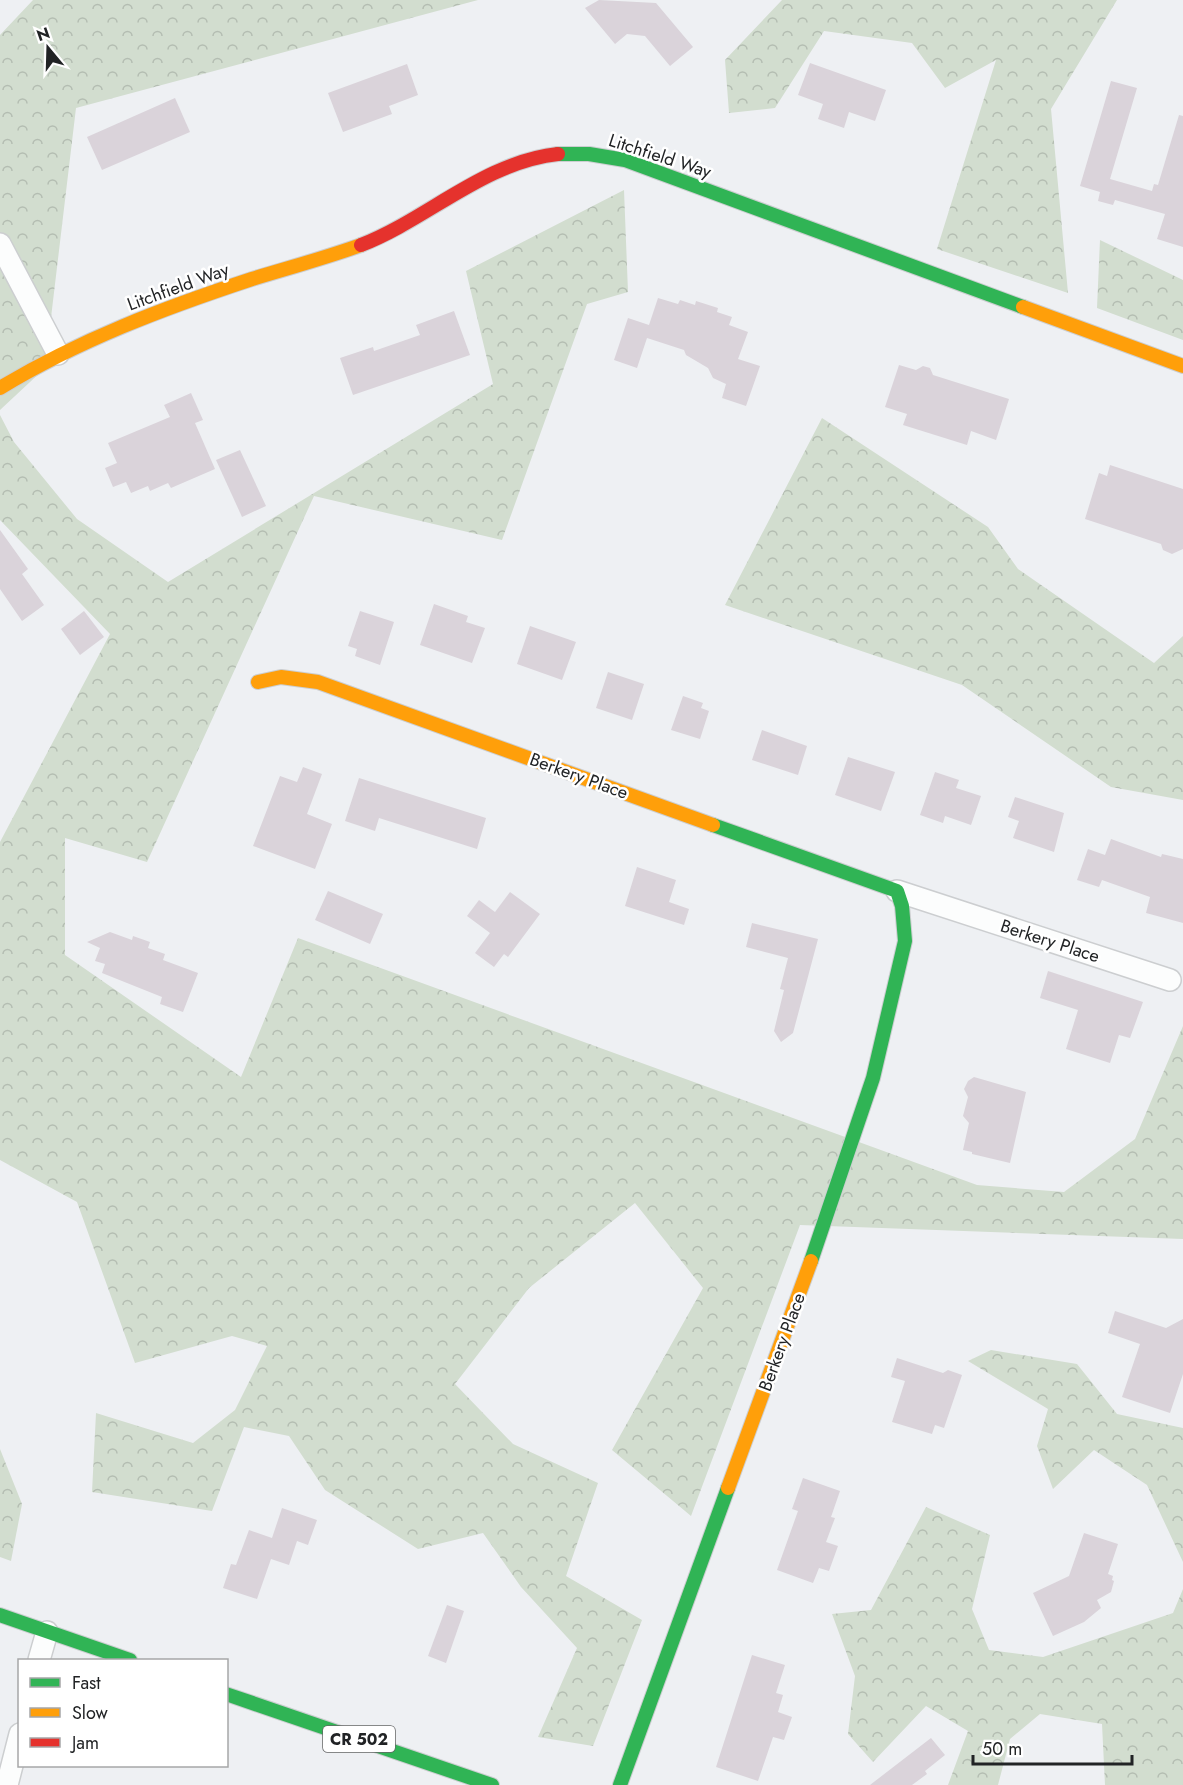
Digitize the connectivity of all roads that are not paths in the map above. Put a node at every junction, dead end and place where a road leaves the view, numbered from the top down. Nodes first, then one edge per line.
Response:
1 (0, 244) edge
2 (58, 354) junction
3 (1183, 366) edge
4 (0, 388) edge
5 (258, 682) dead end
6 (897, 891) junction
7 (1170, 980) dead end
8 (0, 1615) edge
9 (47, 1632) junction
10 (39, 1659) edge
11 (127, 1659) edge
12 (228, 1695) edge
13 (18, 1742) edge
14 (7, 1785) edge
15 (492, 1785) edge
16 (620, 1785) edge

1 - 2 street
2 - 3 street, Litchfield Way
2 - 4 street, Litchfield Way
5 - 6 street, Berkery Place
6 - 7 street, Berkery Place
6 - 16 street, Berkery Place
8 - 9 street
9 - 10 street
9 - 11 street
12 - 15 street, CR 502
13 - 14 street

